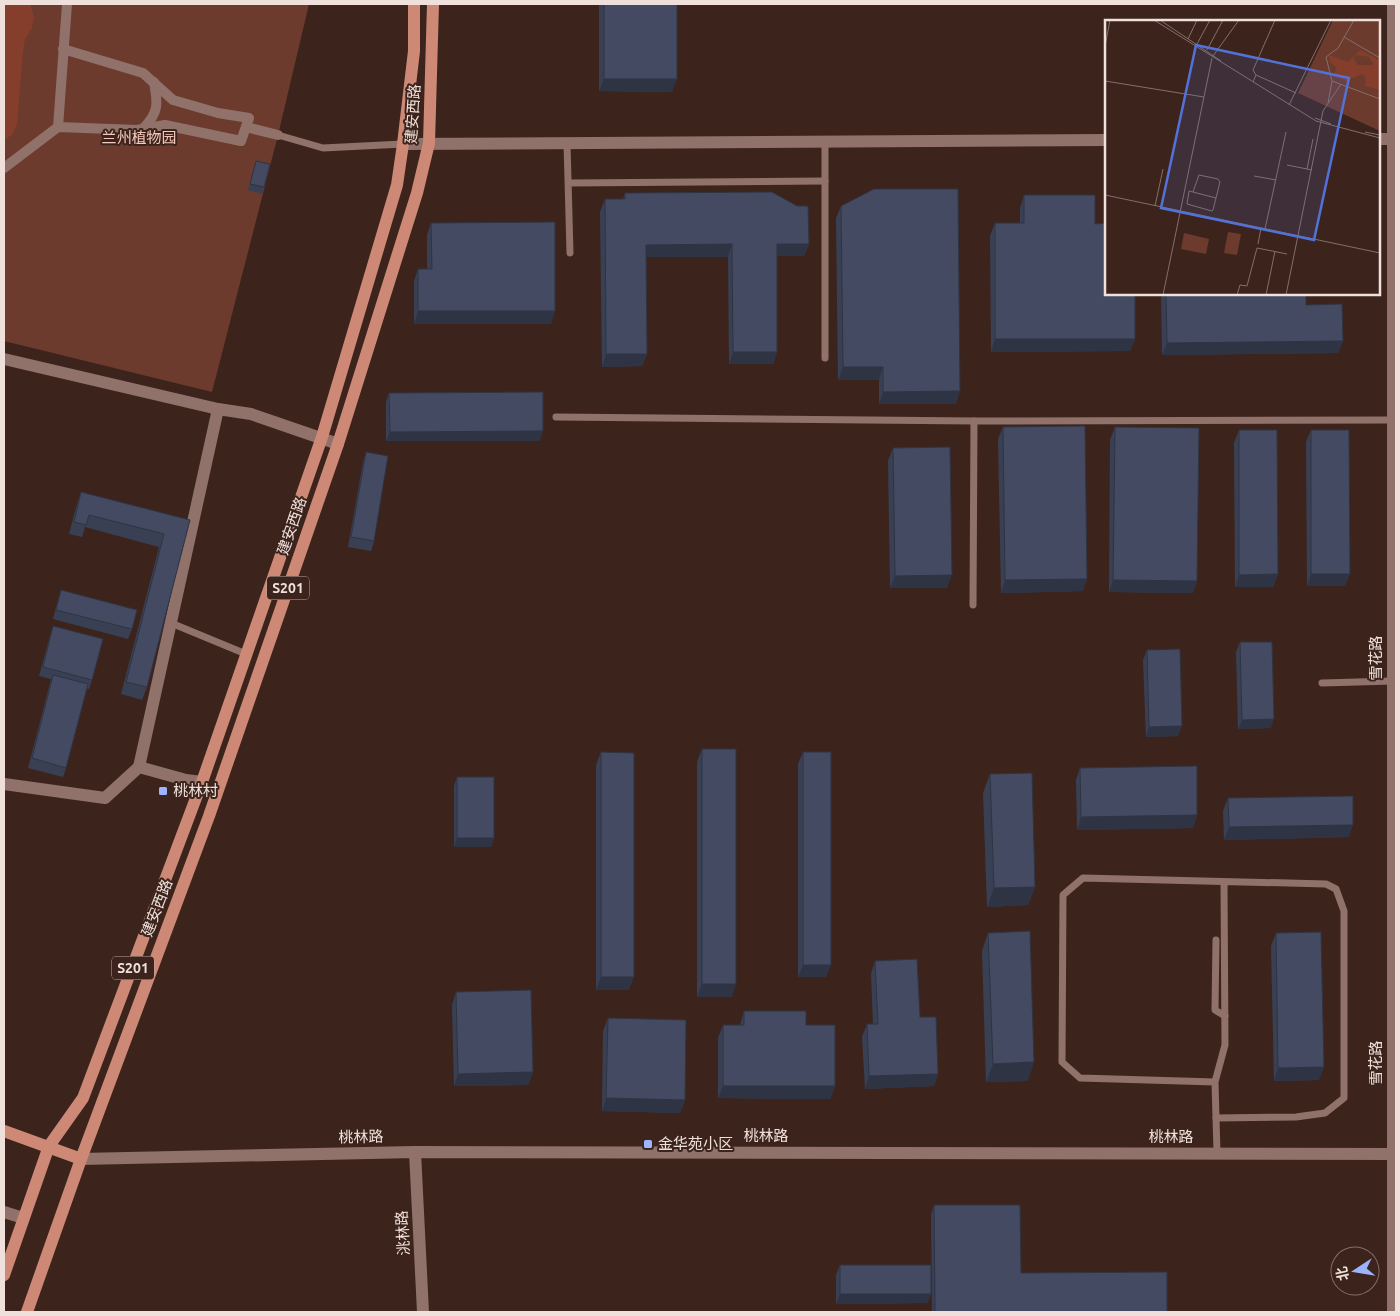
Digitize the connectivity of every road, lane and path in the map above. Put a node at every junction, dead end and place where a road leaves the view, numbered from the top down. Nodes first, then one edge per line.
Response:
1 (67, 4) edge
2 (414, 4) edge
3 (433, 4) edge
4 (1392, 4) edge
5 (63, 49) junction
6 (154, 82) junction
7 (58, 127) junction
8 (246, 127) junction
9 (143, 129) junction
10 (278, 135) joint
11 (1380, 139) edge
12 (1395, 139) edge
13 (1105, 140) edge
14 (825, 141) junction
15 (567, 142) junction
16 (429, 143) junction
17 (403, 144) junction
18 (4, 168) edge
19 (825, 181) junction
20 (569, 184) junction
21 (570, 253) dead end
22 (825, 358) dead end
23 (4, 359) edge
24 (218, 410) junction
25 (556, 416) dead end
26 (1393, 420) junction
27 (974, 421) junction
28 (322, 437) junction
29 (338, 444) junction
30 (1395, 454) edge
31 (973, 605) dead end
32 (171, 623) junction
33 (246, 654) junction
34 (1393, 681) junction
35 (1322, 683) dead end
36 (139, 767) junction
37 (202, 782) junction
38 (4, 784) edge
39 (1224, 882) junction
40 (1216, 940) dead end
41 (1225, 1016) junction
42 (1215, 1082) junction
43 (1216, 1118) junction
44 (4, 1122) edge
45 (4, 1131) edge
46 (49, 1146) junction
47 (415, 1152) junction
48 (1216, 1153) junction
49 (1394, 1154) edge
50 (81, 1159) junction
51 (4, 1212) edge
52 (23, 1218) junction
53 (4, 1275) edge
54 (27, 1312) edge
55 (422, 1312) edge
56 (1393, 1312) edge

1 - 5 street
2 - 17 main road, 建安西路 / S201
3 - 16 main road, 建安西路 / S201
4 - 12 street, 雪花路
5 - 6 street
5 - 7 street
6 - 8 street
6 - 9 street
7 - 9 street
7 - 18 street
8 - 9 street
8 - 10 street
10 - 17 lane
11 - 12 street
12 - 26 street, 雪花路
13 - 14 street
14 - 15 street
14 - 19 lane
15 - 16 street
15 - 20 lane
16 - 17 street
16 - 29 main road, 建安西路 / S201
17 - 28 main road, 建安西路 / S201
19 - 20 lane
19 - 22 lane
20 - 21 lane
23 - 24 street
24 - 28 street
24 - 32 street
25 - 27 lane
26 - 27 lane
26 - 30 street, 雪花路
27 - 31 lane
28 - 29 street
28 - 33 main road, 建安西路 / S201
29 - 50 main road, 建安西路 / S201
30 - 34 street, 雪花路
32 - 33 lane
32 - 36 street
33 - 37 main road, 建安西路 / S201
34 - 35 lane
34 - 49 street, 雪花路
36 - 37 street
36 - 38 street
37 - 46 main road, 建安西路 / S201
39 - 41 lane
39 - 42 lane
39 - 43 lane
40 - 41 lane
41 - 42 lane
42 - 43 lane
43 - 48 lane
44 - 46 main road
45 - 46 main road
46 - 50 main road, 桃林路
46 - 52 main road, S201
47 - 48 street, 桃林路
47 - 50 street, 桃林路
47 - 55 street, 洮林路
48 - 49 street, 桃林路
49 - 56 street, 雪花路
50 - 54 main road, S201
51 - 52 street
52 - 53 main road, S201

